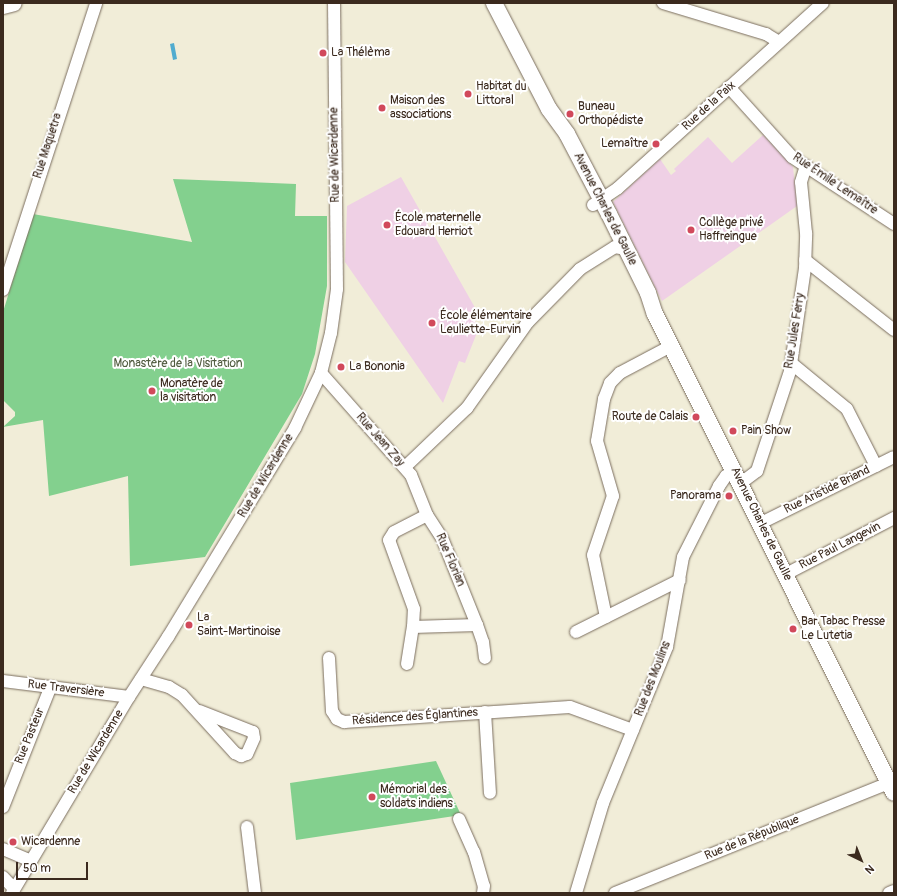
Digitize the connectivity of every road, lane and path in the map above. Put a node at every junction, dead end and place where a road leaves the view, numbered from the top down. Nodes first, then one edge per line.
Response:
1 (14, 3) edge
2 (96, 3) edge
3 (334, 3) edge
4 (494, 3) edge
5 (663, 3) edge
6 (823, 3) edge
7 (3, 6) edge
8 (779, 42) junction
9 (729, 87) junction
10 (806, 166) junction
11 (597, 203) junction
12 (894, 224) edge
13 (620, 248) junction
14 (805, 260) junction
15 (3, 290) edge
16 (894, 330) edge
17 (671, 346) junction
18 (791, 363) junction
19 (321, 373) junction
20 (894, 457) edge
21 (876, 466) junction
22 (405, 467) junction
23 (738, 478) junction
24 (427, 515) junction
25 (894, 518) edge
26 (761, 523) junction
27 (786, 574) junction
28 (680, 580) junction
29 (606, 617) junction
30 (477, 625) junction
31 (413, 627) junction
32 (576, 632) dead end
33 (329, 658) dead end
34 (485, 658) dead end
35 (407, 664) dead end
36 (141, 679) junction
37 (3, 682) edge
38 (50, 688) junction
39 (129, 697) junction
40 (199, 711) dead end
41 (484, 712) junction
42 (633, 730) junction
43 (892, 788) edge
44 (490, 793) dead end
45 (3, 807) edge
46 (459, 819) dead end
47 (247, 827) dead end
48 (3, 849) edge
49 (31, 861) junction
50 (3, 877) edge
51 (644, 888) edge
52 (13, 891) edge
53 (894, 891) edge
54 (255, 893) edge
55 (482, 893) edge
56 (486, 893) edge
57 (576, 893) edge
58 (616, 893) edge
59 (889, 893) edge

1 - 7 main road
2 - 15 street, Rue Maquetra
3 - 19 street, Rue de Wicardenne
4 - 11 main road, Avenue Charles de Gaulle
5 - 8 street
6 - 8 street, Rue de la Paix
8 - 9 street, Rue de la Paix
9 - 10 street, Rue Émile Lemaître
9 - 11 street, Rue de la Paix
10 - 12 street, Rue Émile Lemaître
10 - 14 street, Rue Jules Ferry
11 - 13 main road, Avenue Charles de Gaulle
13 - 17 main road, Avenue Charles de Gaulle
13 - 22 street
14 - 16 street
14 - 18 street, Rue Jules Ferry
17 - 23 main road, Avenue Charles de Gaulle
17 - 29 street
18 - 21 street
18 - 23 street, Rue Jules Ferry
19 - 22 street, Rue Jean Zay
19 - 36 street, Rue de Wicardenne
20 - 21 street, Rue Aristide Briand
21 - 26 street, Rue Aristide Briand
22 - 24 street, Rue Jean Zay
23 - 26 main road, Avenue Charles de Gaulle
23 - 28 street, Rue des Moulins
24 - 30 street, Rue Florian
24 - 31 street
25 - 27 street, Rue Paul Langevin
26 - 27 main road, Avenue Charles de Gaulle
27 - 43 main road, Avenue Charles de Gaulle
28 - 29 street
28 - 42 street, Rue des Moulins
29 - 32 street
30 - 31 street
30 - 34 street, Rue Florian
31 - 35 street
33 - 41 street, Résidence des Églantines
36 - 39 street, Rue de Wicardenne
36 - 40 street
37 - 38 street, Rue Traversière
38 - 39 street, Rue Traversière
38 - 45 street, Rue Pasteur
39 - 49 street, Rue de Wicardenne
41 - 42 street, Résidence des Églantines
41 - 44 street, Résidence des Églantines
42 - 57 street, Rue des Moulins
43 - 51 street, Rue de la République
46 - 55 street
47 - 54 street
48 - 49 street
49 - 52 street, Rue de Wicardenne
50 - 52 street
51 - 58 street, Rue de la République
53 - 59 street
55 - 56 street

